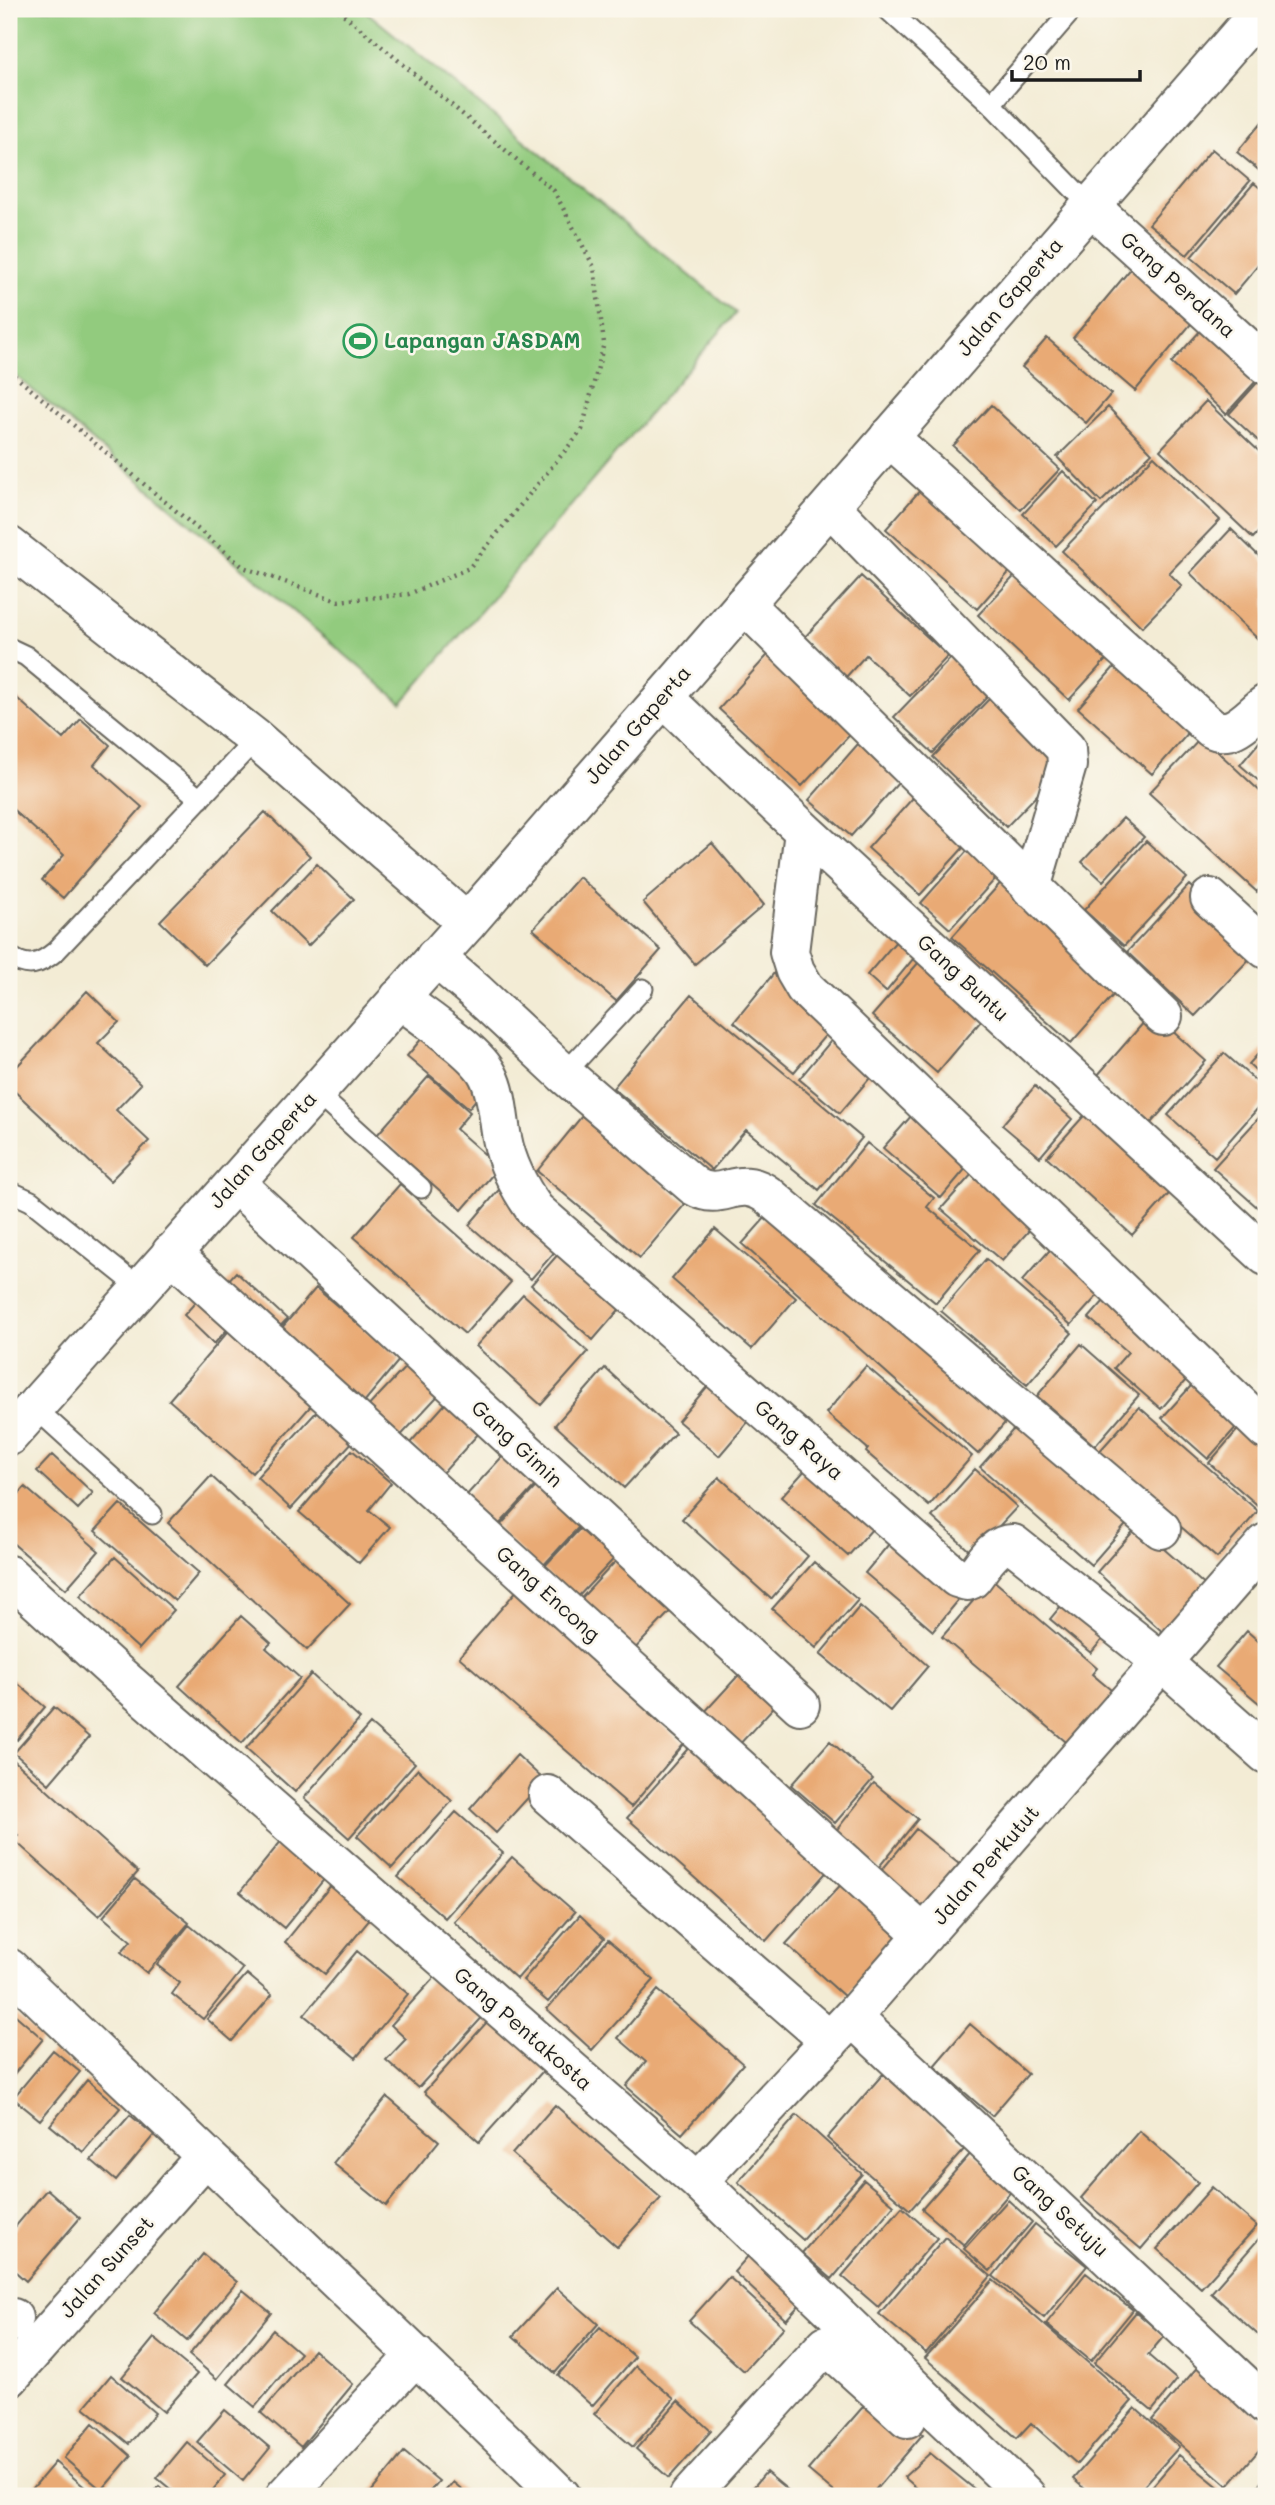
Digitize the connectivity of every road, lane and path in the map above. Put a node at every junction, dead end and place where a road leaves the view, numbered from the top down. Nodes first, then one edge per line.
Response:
1 (337, 9) edge
2 (887, 9) edge
3 (1073, 9) edge
4 (1262, 9) edge
5 (991, 104) junction
6 (1090, 206) junction
7 (1266, 365) edge
8 (9, 371) edge
9 (889, 437) junction
10 (831, 507) junction
11 (9, 546) edge
12 (744, 604) junction
13 (9, 648) edge
14 (663, 697) junction
15 (1266, 705) edge
16 (256, 739) junction
17 (200, 799) junction
18 (804, 831) junction
19 (1031, 888) junction
20 (1210, 898) dead end
21 (467, 923) junction
22 (1266, 949) edge
23 (9, 956) edge
24 (435, 957) junction
25 (643, 989) dead end
26 (400, 998) junction
27 (1163, 1016) dead end
28 (564, 1074) junction
29 (316, 1092) junction
30 (235, 1183) junction
31 (421, 1188) dead end
32 (9, 1191) edge
33 (171, 1253) junction
34 (1266, 1256) edge
35 (140, 1288) junction
36 (34, 1407) junction
37 (1266, 1430) edge
38 (9, 1436) edge
39 (152, 1514) dead end
40 (1160, 1529) dead end
41 (1266, 1543) edge
42 (9, 1575) edge
43 (1162, 1662) junction
44 (800, 1705) dead end
45 (1266, 1754) edge
46 (548, 1795) dead end
47 (924, 1936) junction
48 (9, 1968) edge
49 (841, 2029) junction
50 (205, 2157) junction
51 (698, 2181) junction
52 (416, 2355) junction
53 (9, 2378) edge
54 (1266, 2405) edge
55 (285, 2496) edge
56 (561, 2496) edge
57 (689, 2496) edge
58 (996, 2496) edge
59 (1026, 2496) edge

1 - 8 path
2 - 5 lane
3 - 5 lane
4 - 6 street, Jalan Gaperta
5 - 6 lane
6 - 7 street, Gang Perdana
6 - 9 street, Jalan Gaperta
9 - 10 street, Jalan Gaperta
9 - 15 street
10 - 12 street, Jalan Gaperta
10 - 19 street
11 - 16 street
12 - 14 street, Jalan Gaperta
12 - 19 street
13 - 17 lane
14 - 18 street, Gang Buntu
14 - 21 street, Jalan Gaperta
16 - 17 lane
16 - 21 street
17 - 23 lane
18 - 34 street, Gang Buntu
18 - 37 street
19 - 27 street
20 - 22 street
21 - 24 street, Jalan Gaperta
24 - 26 street, Jalan Gaperta
24 - 28 street
25 - 28 lane
26 - 29 street, Jalan Gaperta
26 - 43 street, Gang Raya
28 - 40 street
29 - 30 street, Jalan Gaperta
29 - 31 lane
30 - 33 street, Jalan Gaperta
30 - 44 street, Gang Gimin
32 - 35 lane
33 - 35 street, Jalan Gaperta
33 - 47 street, Gang Encong
35 - 36 street, Jalan Gaperta
36 - 38 street, Jalan Gaperta
36 - 39 lane
41 - 43 street, Jalan Perkutut
42 - 51 street, Gang Pentakosta
43 - 45 street, Gang Raya
43 - 47 street, Jalan Perkutut
46 - 49 street, Gang Setuju
47 - 49 street, Jalan Perkutut
48 - 50 street
49 - 51 street, Jalan Perkutut
49 - 54 street, Gang Setuju
50 - 52 street
50 - 53 street, Jalan Sunset
51 - 59 street, Gang Pentakosta
52 - 55 street
52 - 56 street
57 - 58 street

